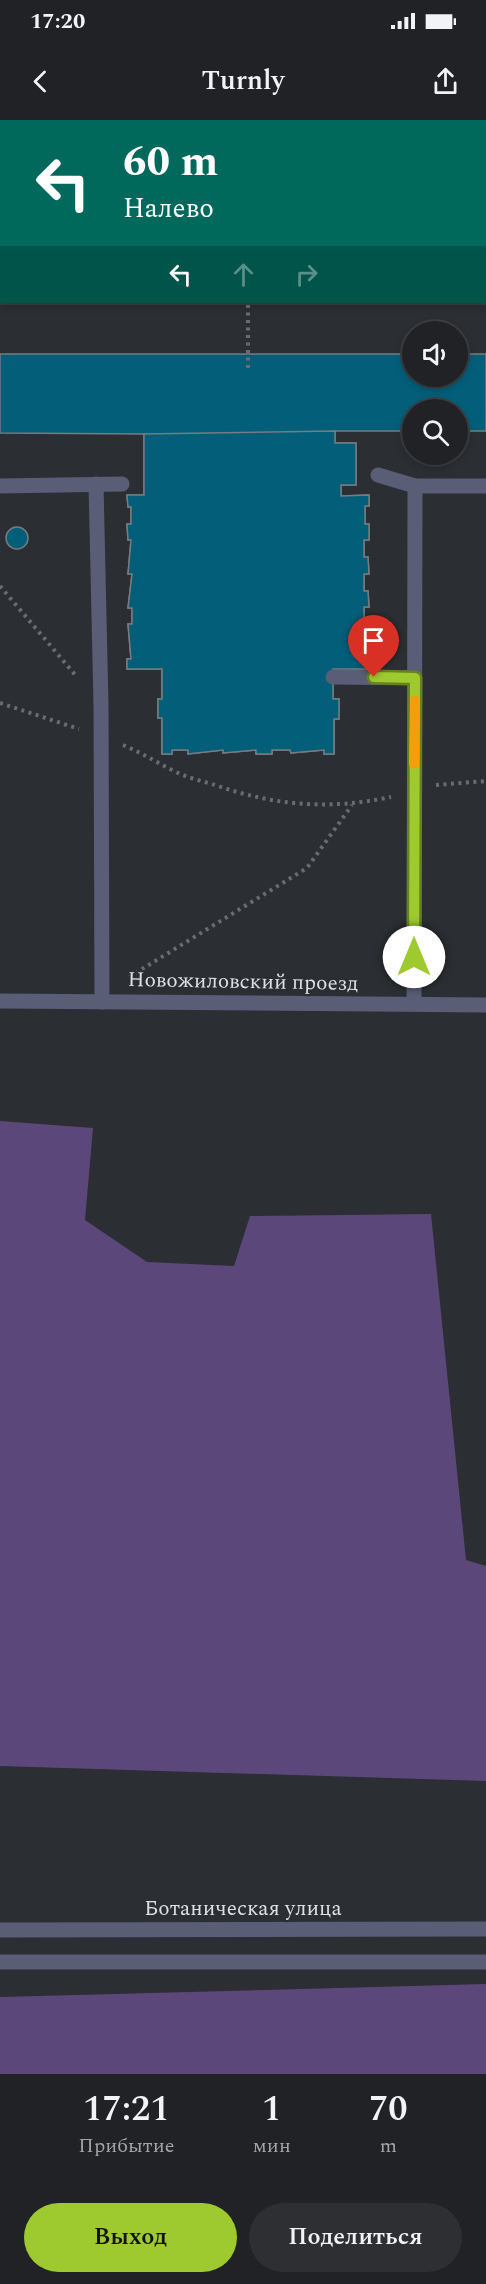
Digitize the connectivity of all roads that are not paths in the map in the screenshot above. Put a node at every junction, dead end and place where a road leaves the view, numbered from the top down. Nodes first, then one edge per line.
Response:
1 (378, 475) dead end
2 (96, 484) junction
3 (122, 484) dead end
4 (0, 486) edge
5 (415, 486) junction
6 (486, 486) edge
7 (333, 677) dead end
8 (415, 678) junction
9 (0, 1001) edge
10 (102, 1002) junction
11 (414, 1005) junction
12 (486, 1005) edge
13 (486, 1929) edge
14 (0, 1930) edge
15 (0, 1962) edge
16 (486, 1962) edge

1 - 5 street
2 - 3 street
2 - 4 street
2 - 10 street
5 - 6 street
5 - 8 street
7 - 8 street
8 - 11 street
9 - 10 street, Новожиловский проезд
10 - 11 street, Новожиловский проезд
11 - 12 street, Новожиловский проезд
13 - 14 street, Ботаническая улица
15 - 16 street

